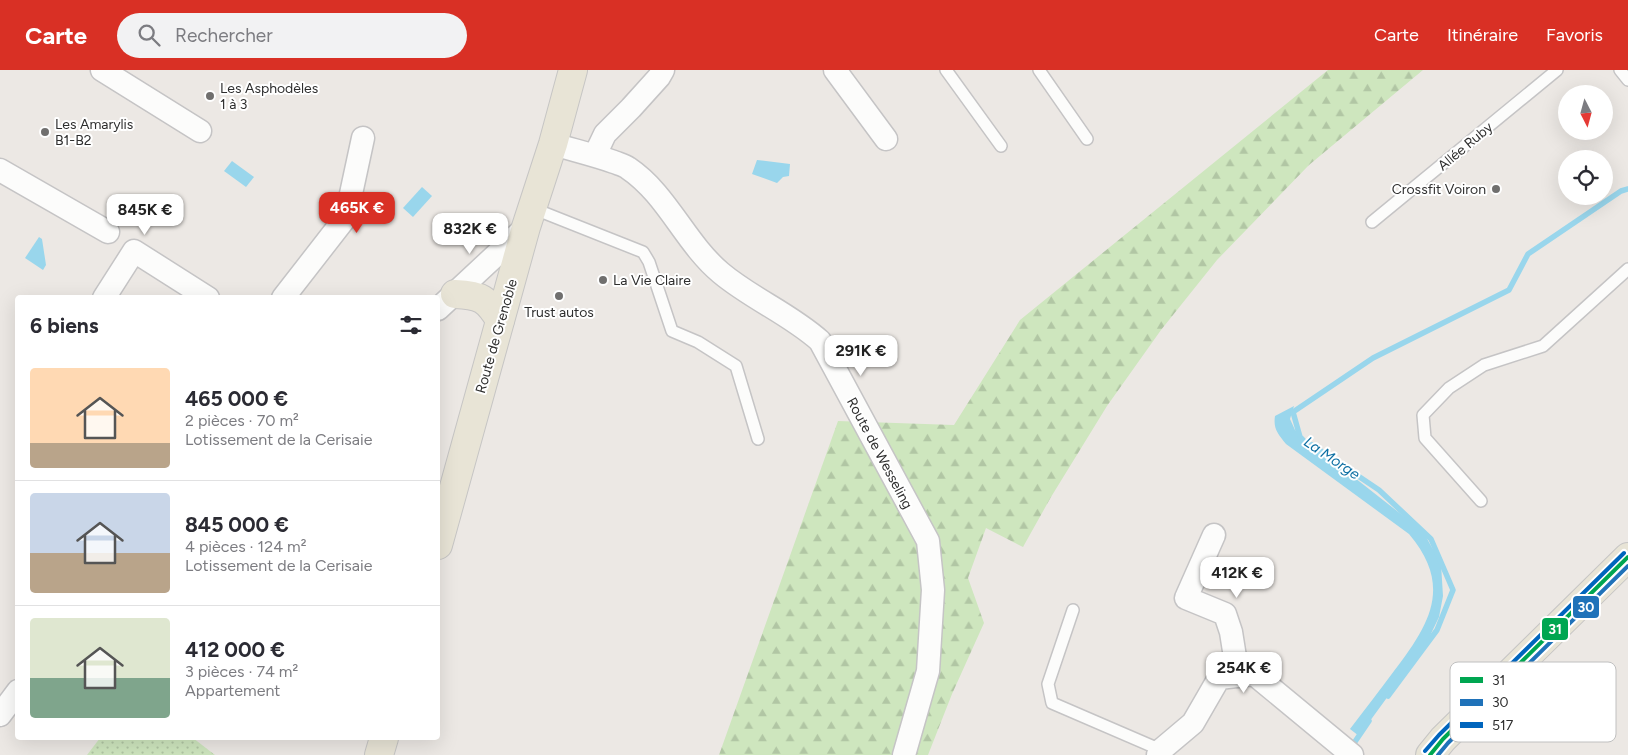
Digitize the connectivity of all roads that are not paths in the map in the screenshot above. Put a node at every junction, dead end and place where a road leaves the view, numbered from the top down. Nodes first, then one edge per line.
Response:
1 (102, 70) edge
2 (573, 70) edge
3 (663, 70) edge
4 (836, 70) edge
5 (946, 70) edge
6 (1039, 70) edge
7 (1557, 70) edge
8 (1620, 70) edge
9 (1628, 80) edge
10 (200, 131) dead end
11 (364, 138) dead end
12 (1087, 138) dead end
13 (886, 139) dead end
14 (552, 144) junction
15 (1002, 146) dead end
16 (595, 155) junction
17 (0, 170) edge
18 (529, 217) junction
19 (1372, 222) dead end
20 (108, 232) dead end
21 (1628, 269) edge
22 (510, 283) junction
23 (106, 295) edge
24 (203, 295) edge
25 (285, 295) edge
26 (452, 297) edge
27 (500, 320) junction
28 (758, 439) dead end
29 (1481, 501) dead end
30 (1214, 534) dead end
31 (440, 538) edge
32 (1628, 557) edge
33 (1073, 610) dead end
34 (1521, 662) edge
35 (1238, 676) junction
36 (1450, 731) edge
37 (383, 740) edge
38 (1345, 749) edge
39 (1160, 753) edge
40 (379, 755) edge
41 (904, 755) edge
42 (1430, 755) edge

1 - 10 street
2 - 14 main road, Route de Grenoble
3 - 16 street
4 - 13 street
5 - 15 lane
6 - 12 lane
7 - 19 lane, Allée Ruby
8 - 9 lane
11 - 25 street
14 - 16 street, Route de Wesseling
14 - 18 main road, Route de Grenoble
16 - 41 street, Route de Wesseling
17 - 20 street
18 - 22 main road, Route de Grenoble
18 - 26 street
18 - 28 lane
21 - 29 lane
22 - 26 main road
22 - 27 main road, Route de Grenoble
23 - 24 street
26 - 27 main road
27 - 31 main road, Route de Grenoble
30 - 35 street
32 - 34 main road
33 - 39 lane
35 - 38 street
35 - 39 street
36 - 42 main road
37 - 40 main road

